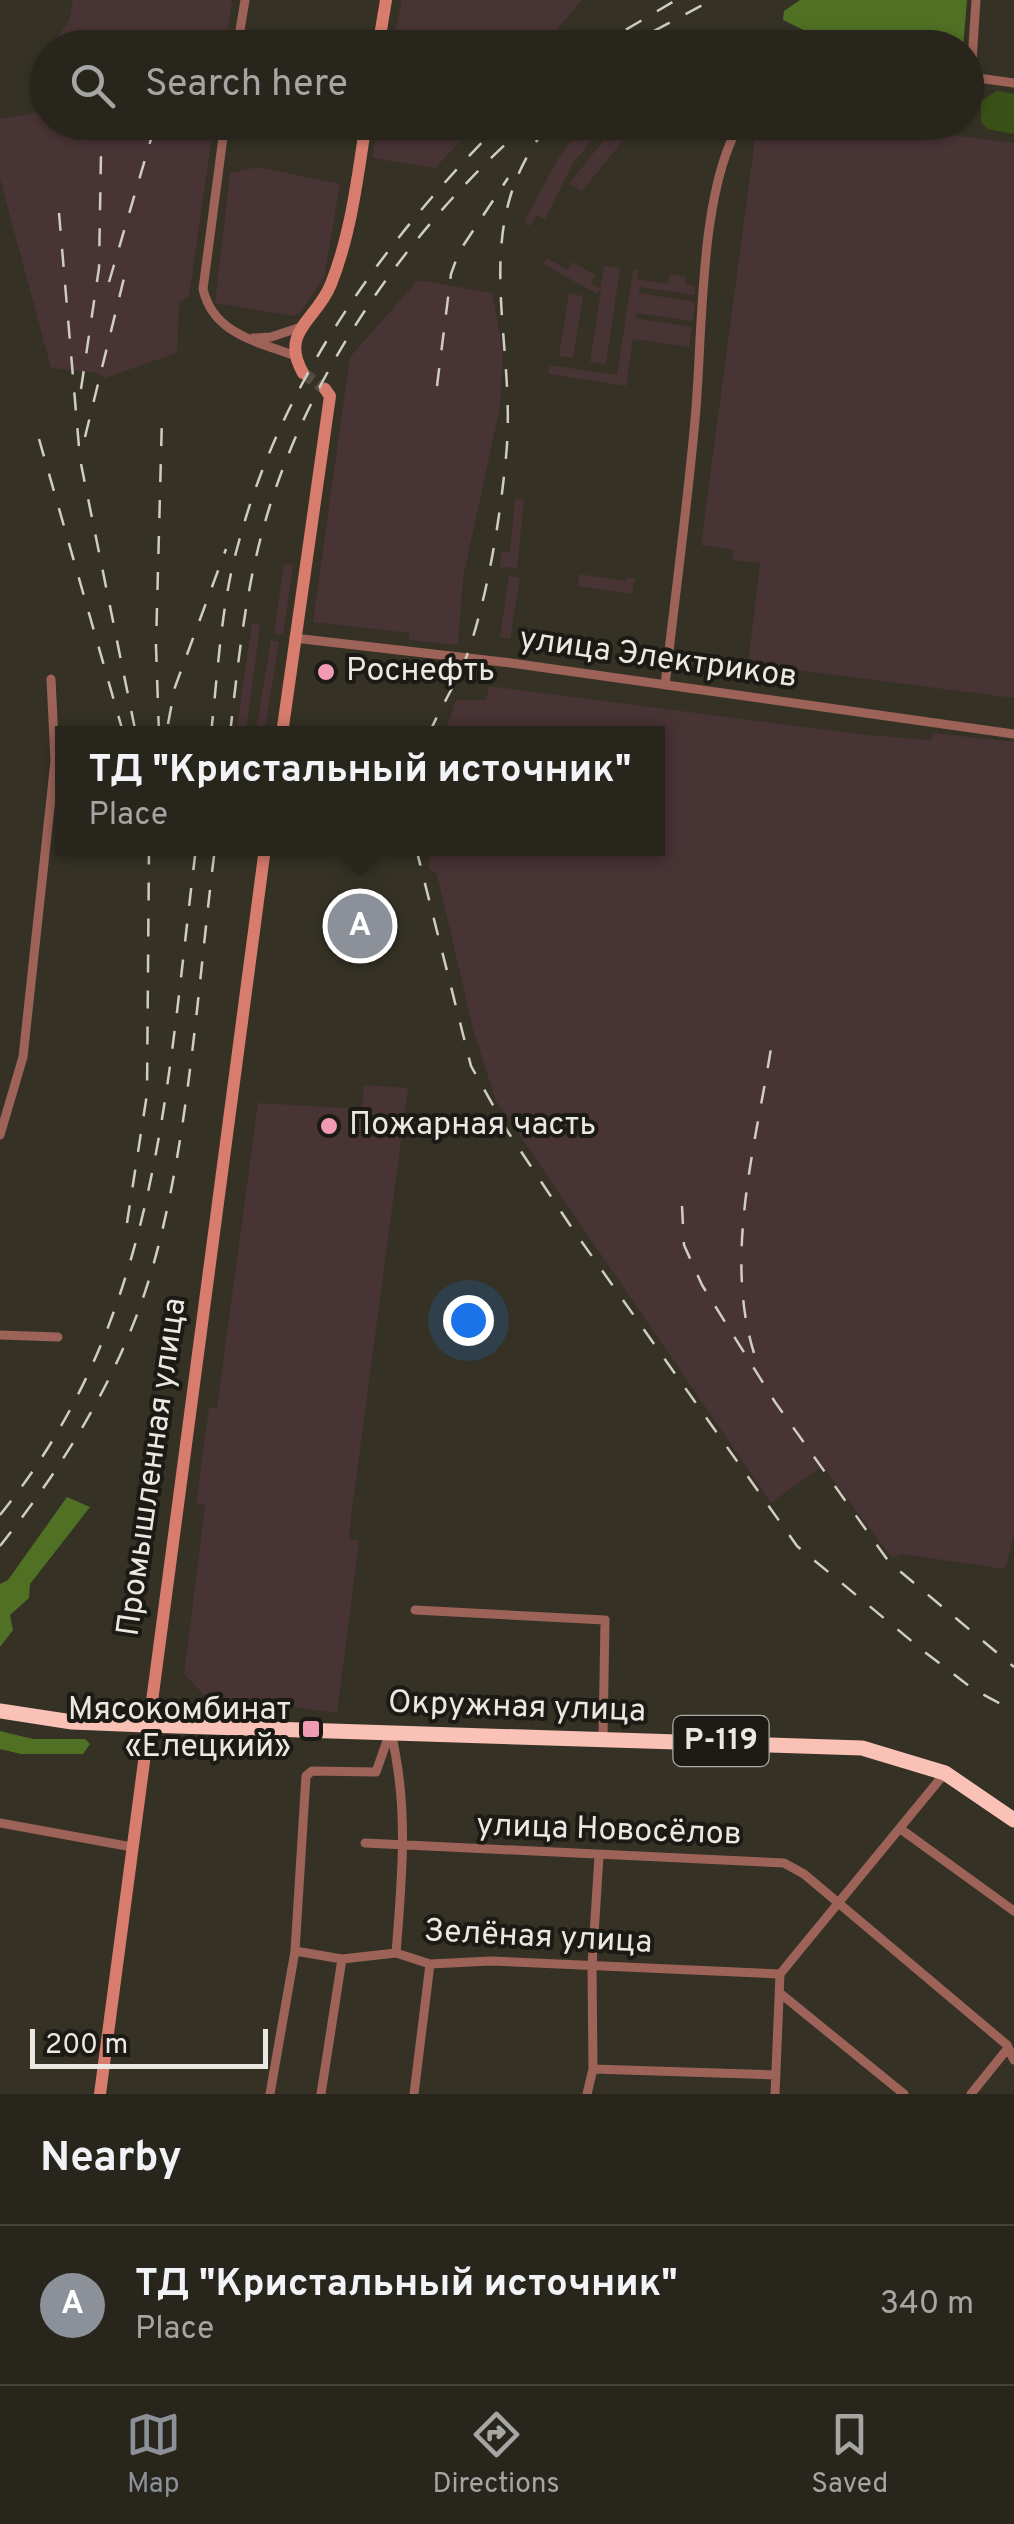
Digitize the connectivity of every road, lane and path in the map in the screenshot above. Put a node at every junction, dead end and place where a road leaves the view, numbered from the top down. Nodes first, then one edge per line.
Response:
1 (244, 0) edge
2 (386, 0) edge
3 (976, 0) edge
4 (240, 30) edge
5 (381, 30) edge
6 (974, 30) edge
7 (984, 79) edge
8 (1014, 83) edge
9 (223, 140) edge
10 (362, 140) edge
11 (730, 140) edge
12 (303, 326) junction
13 (240, 335) junction
14 (293, 355) junction
15 (303, 372) tunnel mouth
16 (326, 389) dead end
17 (294, 638) junction
18 (51, 679) dead end
19 (665, 685) junction
20 (283, 726) edge
21 (1014, 734) edge
22 (264, 856) edge
23 (0, 1134) edge
24 (0, 1335) edge
25 (58, 1337) dead end
26 (415, 1610) dead end
27 (0, 1711) edge
28 (146, 1725) junction
29 (390, 1732) junction
30 (604, 1738) junction
31 (945, 1773) junction
32 (1014, 1820) edge
33 (0, 1823) edge
34 (902, 1830) junction
35 (365, 1843) dead end
36 (132, 1847) junction
37 (404, 1847) junction
38 (599, 1856) junction
39 (837, 1904) junction
40 (1014, 1911) edge
41 (295, 1952) junction
42 (396, 1954) junction
43 (342, 1959) junction
44 (430, 1964) junction
45 (592, 1966) junction
46 (780, 1974) junction
47 (781, 1994) junction
48 (1008, 2048) junction
49 (1014, 2060) edge
50 (592, 2070) junction
51 (776, 2075) junction
52 (100, 2094) edge
53 (270, 2094) edge
54 (321, 2094) edge
55 (414, 2094) edge
56 (587, 2094) edge
57 (775, 2094) edge
58 (904, 2094) edge
59 (971, 2094) edge

1 - 4 street
2 - 5 street
3 - 6 street
7 - 8 street
9 - 13 street
10 - 12 street
11 - 19 street
12 - 13 street
12 - 14 street
13 - 14 street
14 - 15 street
16 - 17 street
17 - 19 street, улица Электриков
17 - 20 street
18 - 23 street
19 - 21 street, улица Электриков
22 - 28 street, Промышленная улица
24 - 25 street
26 - 30 street
27 - 28 highway, Окружная улица / Р-119
28 - 29 highway, Окружная улица / Р-119
28 - 36 street, Промышленная улица
29 - 30 highway, Окружная улица / Р-119
29 - 37 street
29 - 41 street
30 - 31 highway, Окружная улица / Р-119
31 - 32 highway, Окружная улица / Р-119
31 - 34 street
33 - 36 street
34 - 39 street
34 - 40 street
35 - 37 street, улица Новосёлов
36 - 52 street, Промышленная улица
37 - 38 street, улица Новосёлов
37 - 42 street
38 - 39 street, улица Новосёлов
38 - 45 street
39 - 46 street
39 - 48 street, улица Новосёлов
41 - 43 street, Зелёная улица
41 - 53 street
42 - 43 street, Зелёная улица
42 - 44 street, Зелёная улица
43 - 54 street
44 - 45 street, Зелёная улица
44 - 55 street
45 - 46 street, Зелёная улица
45 - 50 street
46 - 47 street
47 - 51 street
47 - 58 street
48 - 49 street
48 - 59 street
50 - 51 street
50 - 56 street
51 - 57 street

